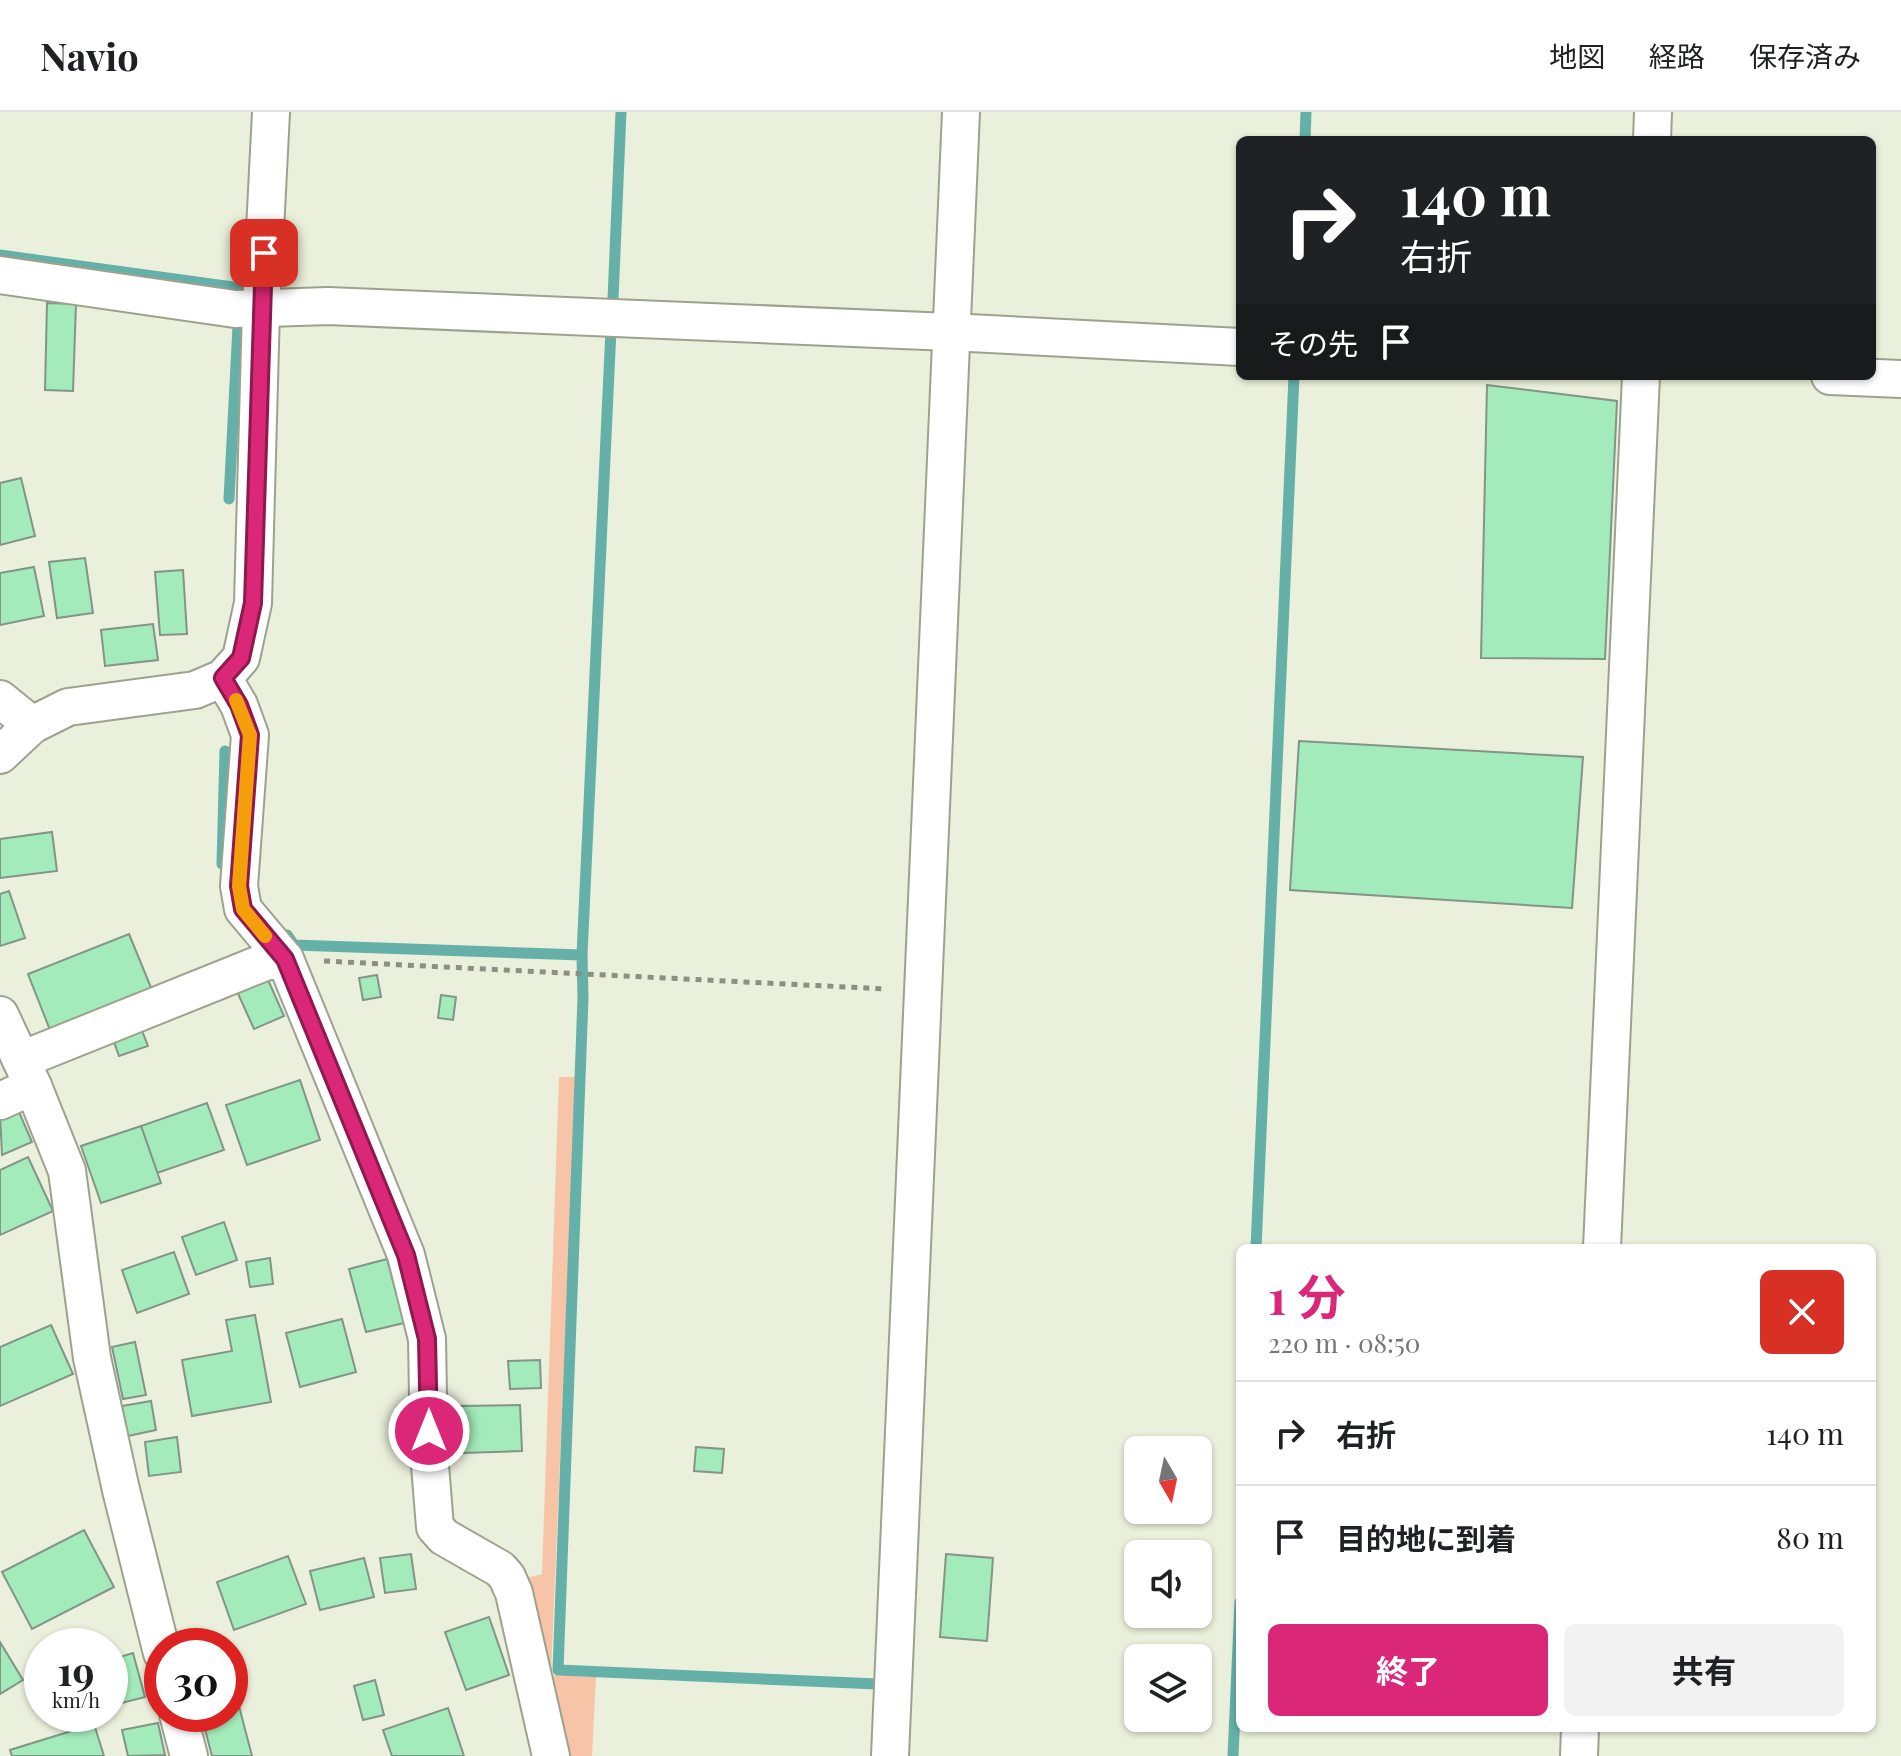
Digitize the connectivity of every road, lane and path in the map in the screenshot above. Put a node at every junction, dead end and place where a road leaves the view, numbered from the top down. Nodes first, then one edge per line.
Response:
1 (271, 112) edge
2 (961, 112) edge
3 (1653, 112) edge
4 (1652, 136) edge
5 (0, 275) edge
6 (261, 309) junction
7 (950, 332) junction
8 (1236, 347) edge
9 (1876, 378) edge
10 (1901, 379) edge
11 (1641, 380) edge
12 (223, 678) junction
13 (0, 699) edge
14 (32, 725) junction
15 (0, 755) edge
16 (285, 959) junction
17 (923, 991) junction
18 (0, 1015) edge
19 (27, 1073) junction
20 (0, 1101) edge
21 (1602, 1244) edge
22 (156, 1628) edge
23 (183, 1732) edge
24 (1580, 1732) edge
25 (189, 1756) edge
26 (551, 1756) edge
27 (890, 1756) edge
28 (1579, 1756) edge

1 - 6 street
2 - 7 street
3 - 4 street
5 - 6 street
6 - 7 street
6 - 12 street
7 - 8 street
7 - 17 street
9 - 10 street
11 - 21 street
12 - 14 street
12 - 16 street
13 - 14 street
14 - 15 street
16 - 17 path
16 - 19 street
16 - 26 street
17 - 27 street
18 - 19 street
19 - 20 street
19 - 22 street
23 - 25 street
24 - 28 street

